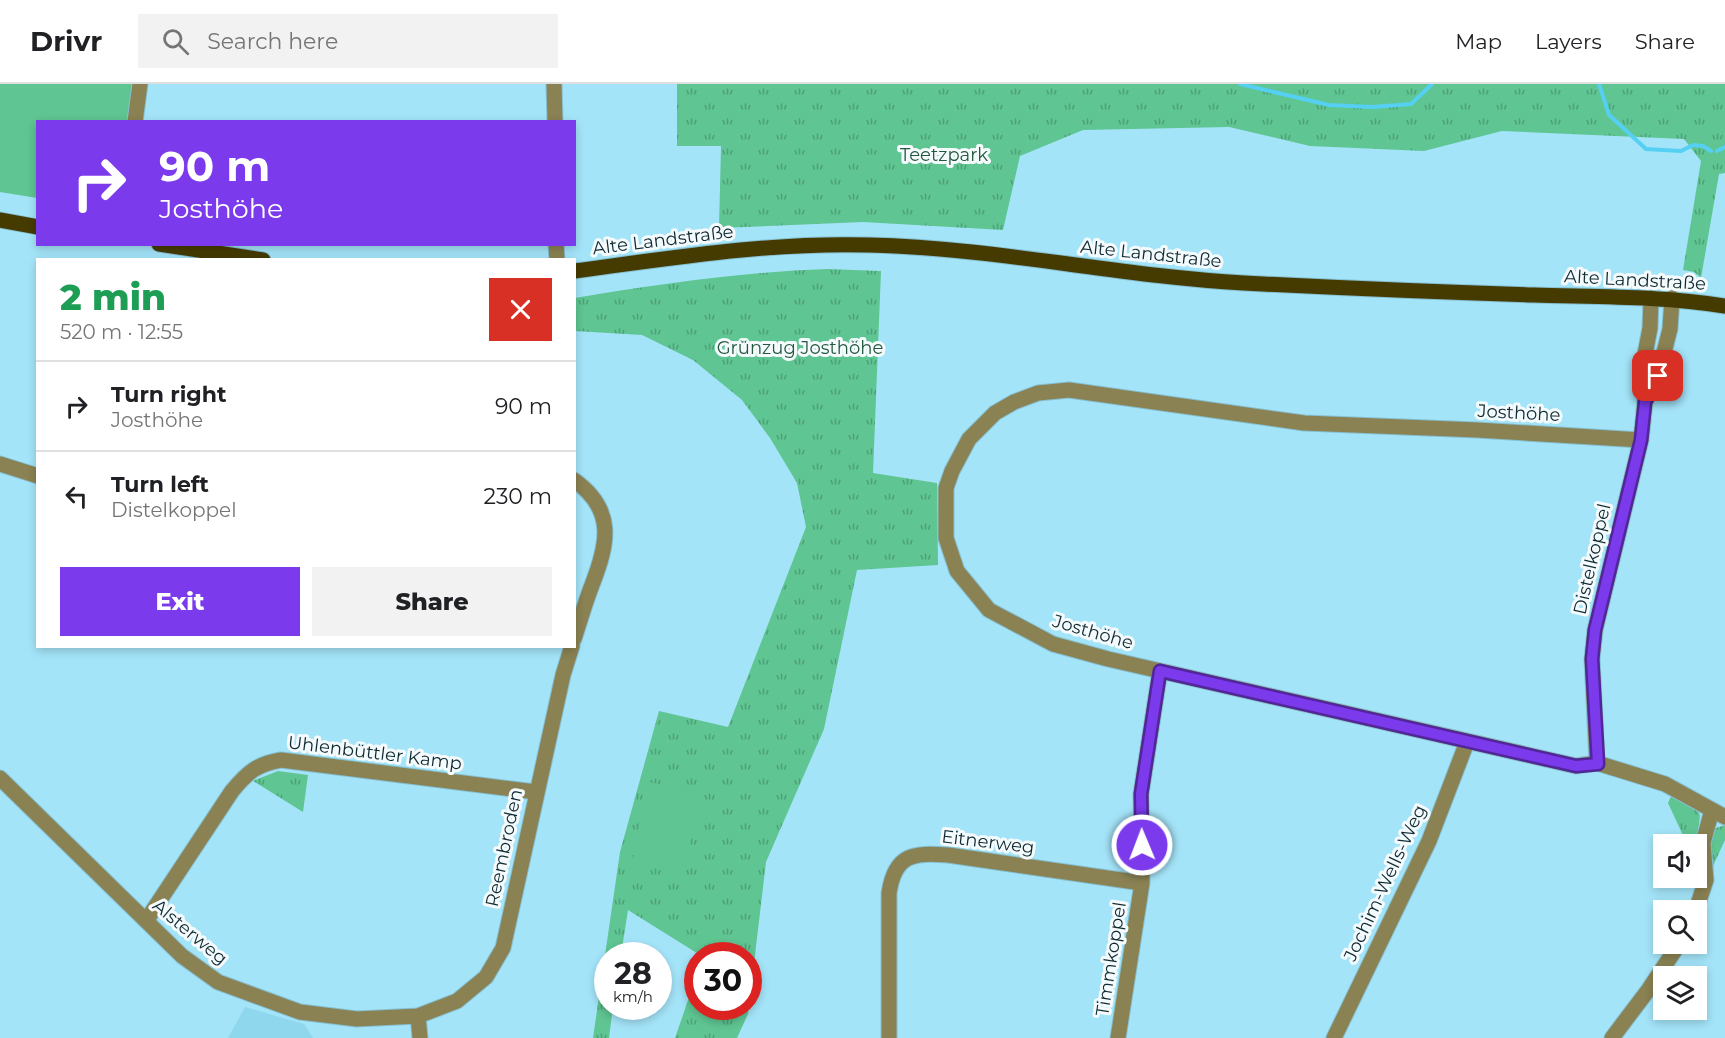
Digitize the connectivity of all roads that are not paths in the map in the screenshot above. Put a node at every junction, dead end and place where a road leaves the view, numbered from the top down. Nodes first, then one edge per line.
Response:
1 (140, 84) edge
2 (554, 84) edge
3 (135, 120) edge
4 (555, 120) edge
5 (0, 220) edge
6 (36, 226) edge
7 (172, 246) edge
8 (249, 258) edge
9 (576, 271) edge
10 (1652, 298) junction
11 (1672, 298) junction
12 (1725, 306) edge
13 (1645, 402) junction
14 (1641, 440) junction
15 (0, 464) edge
16 (36, 475) edge
17 (576, 482) edge
18 (576, 633) edge
19 (571, 648) edge
20 (1160, 671) junction
21 (1467, 742) junction
22 (1598, 764) junction
23 (0, 778) edge
24 (536, 792) junction
25 (1718, 814) edge
26 (1142, 883) junction
27 (1699, 900) edge
28 (146, 921) junction
29 (1672, 954) edge
30 (418, 1016) junction
31 (420, 1038) edge
32 (889, 1038) edge
33 (1118, 1038) edge
34 (1334, 1038) edge
35 (1612, 1038) edge

1 - 3 street
2 - 4 street
5 - 6 main road
7 - 8 main road
9 - 10 main road, Alte Landstraße
10 - 11 main road, Alte Landstraße
10 - 13 street, Distelkoppel
11 - 12 main road, Alte Landstraße
11 - 13 street, Distelkoppel
13 - 14 street, Distelkoppel
14 - 20 street, Josthöhe
14 - 22 street, Distelkoppel
15 - 16 street
17 - 18 street
19 - 24 street, Reembroden
20 - 21 street, Josthöhe
20 - 26 street, Timmkoppel
21 - 22 street, Josthöhe
21 - 34 street, Jochim-Wells-Weg
22 - 25 street, Josthöhe
23 - 28 street, Alsterweg
24 - 28 street, Uhlenbüttler Kamp
24 - 30 street, Reembroden
25 - 27 street
26 - 32 street, Eitnerweg
26 - 33 street, Timmkoppel
28 - 30 street, Alsterweg
29 - 35 street
30 - 31 street

